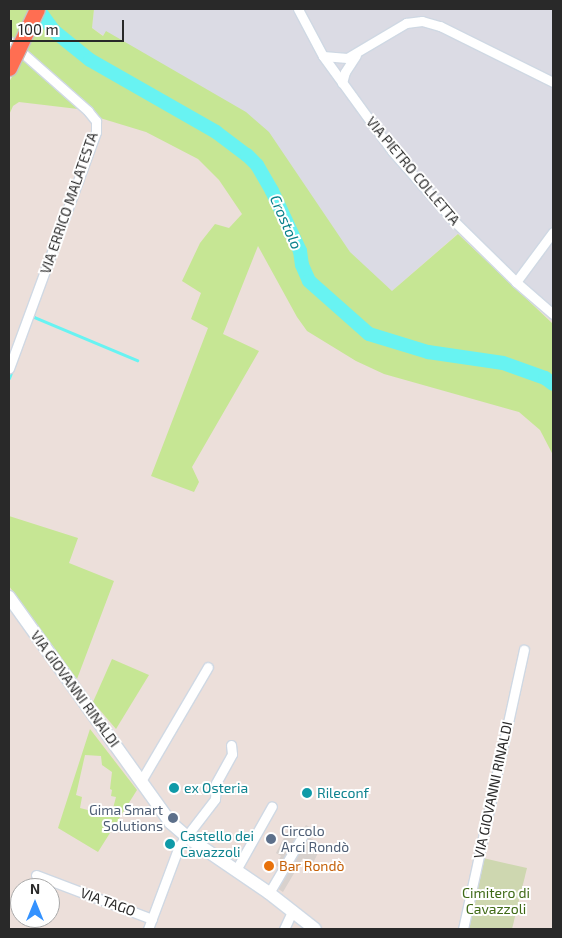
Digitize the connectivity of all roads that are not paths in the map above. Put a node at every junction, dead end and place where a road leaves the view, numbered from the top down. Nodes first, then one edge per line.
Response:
1 (37, 9) edge
2 (298, 9) edge
3 (9, 41) edge
4 (361, 50) junction
5 (323, 56) junction
6 (9, 68) edge
7 (553, 82) edge
8 (342, 83) junction
9 (553, 232) edge
10 (516, 282) junction
11 (553, 314) edge
12 (9, 368) edge
13 (9, 597) edge
14 (524, 650) dead end
15 (208, 667) dead end
16 (231, 745) dead end
17 (141, 780) junction
18 (272, 806) dead end
19 (303, 835) dead end
20 (187, 837) junction
21 (236, 870) junction
22 (36, 875) dead end
23 (269, 892) junction
24 (293, 910) junction
25 (152, 919) junction
26 (148, 929) edge
27 (284, 929) edge
28 (315, 929) edge
29 (463, 929) edge

1 - 6 highway, bridge
2 - 5 street, VIA PIETRO COLLETTA
3 - 12 street, VIA ERRICO MALATESTA
4 - 5 street
4 - 7 street
4 - 8 street
5 - 8 street, VIA PIETRO COLLETTA
8 - 10 street, VIA PIETRO COLLETTA
9 - 10 street
10 - 11 street, VIA PIETRO COLLETTA
13 - 17 street, VIA GIOVANNI RINALDI
14 - 29 street, VIA GIOVANNI RINALDI
15 - 17 street
16 - 20 street
17 - 20 street, VIA GIOVANNI RINALDI
18 - 21 street
19 - 23 street
20 - 21 street, VIA GIOVANNI RINALDI
20 - 25 street
21 - 23 street, VIA GIOVANNI RINALDI
22 - 25 street, VIA TAGO
23 - 24 street, VIA GIOVANNI RINALDI
24 - 27 street
24 - 28 street, VIA GIOVANNI RINALDI
25 - 26 street

